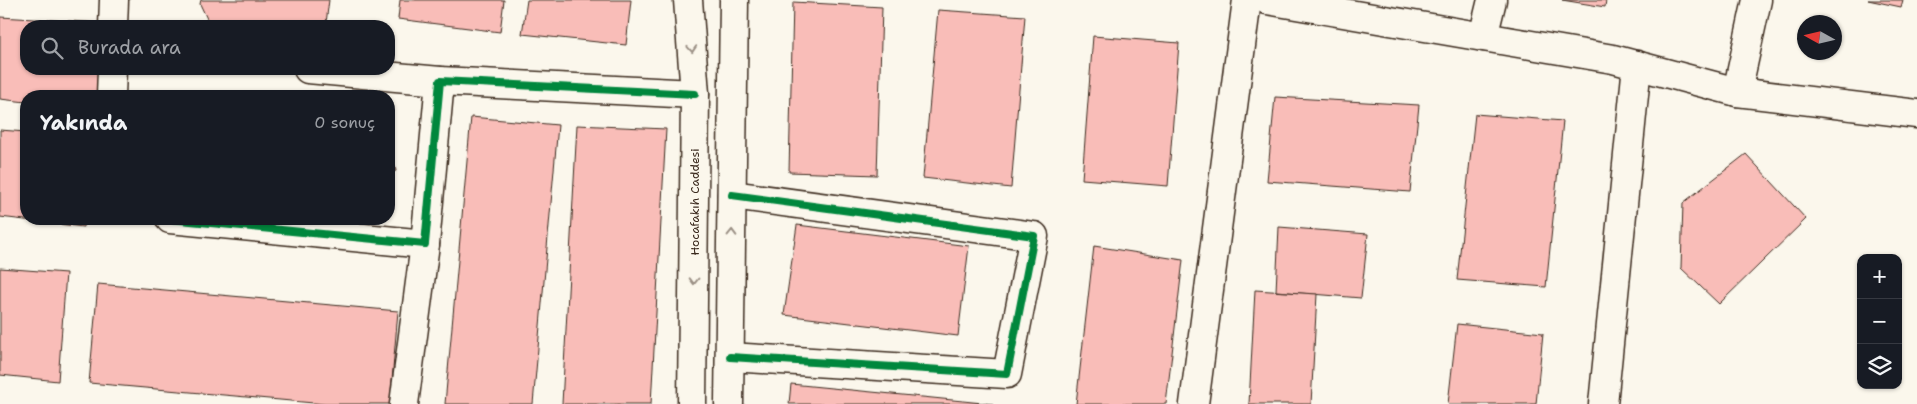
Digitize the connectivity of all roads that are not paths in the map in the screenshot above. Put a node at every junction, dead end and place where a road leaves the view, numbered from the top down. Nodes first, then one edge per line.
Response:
1 (114, 0) edge
2 (688, 0) edge
3 (734, 0) edge
4 (1248, 0) edge
5 (1267, 0) edge
6 (1492, 0) edge
7 (1758, 0) edge
8 (113, 20) edge
9 (1483, 37) junction
10 (1637, 65) junction
11 (112, 75) edge
12 (374, 75) edge
13 (440, 81) junction
14 (111, 90) edge
15 (1737, 92) junction
16 (695, 94) junction
17 (1917, 114) edge
18 (732, 195) junction
19 (231, 225) edge
20 (425, 244) junction
21 (730, 357) junction
22 (404, 404) edge
23 (692, 404) edge
24 (729, 404) edge
25 (1194, 404) edge
26 (1603, 404) edge

1 - 8 street
2 -> 16 street, Hocafakıh Caddesi
3 - 18 street
4 - 25 street
5 - 9 street
6 - 9 street
7 - 15 street
9 - 10 street
10 - 15 street
10 - 26 street
11 - 14 street
12 - 13 street
13 - 16 street
13 - 20 street
15 - 17 street
16 -> 23 street, Hocafakıh Caddesi
21 -> 18 street
18 - 21 street
19 - 20 street
20 - 22 street
21 - 24 street

